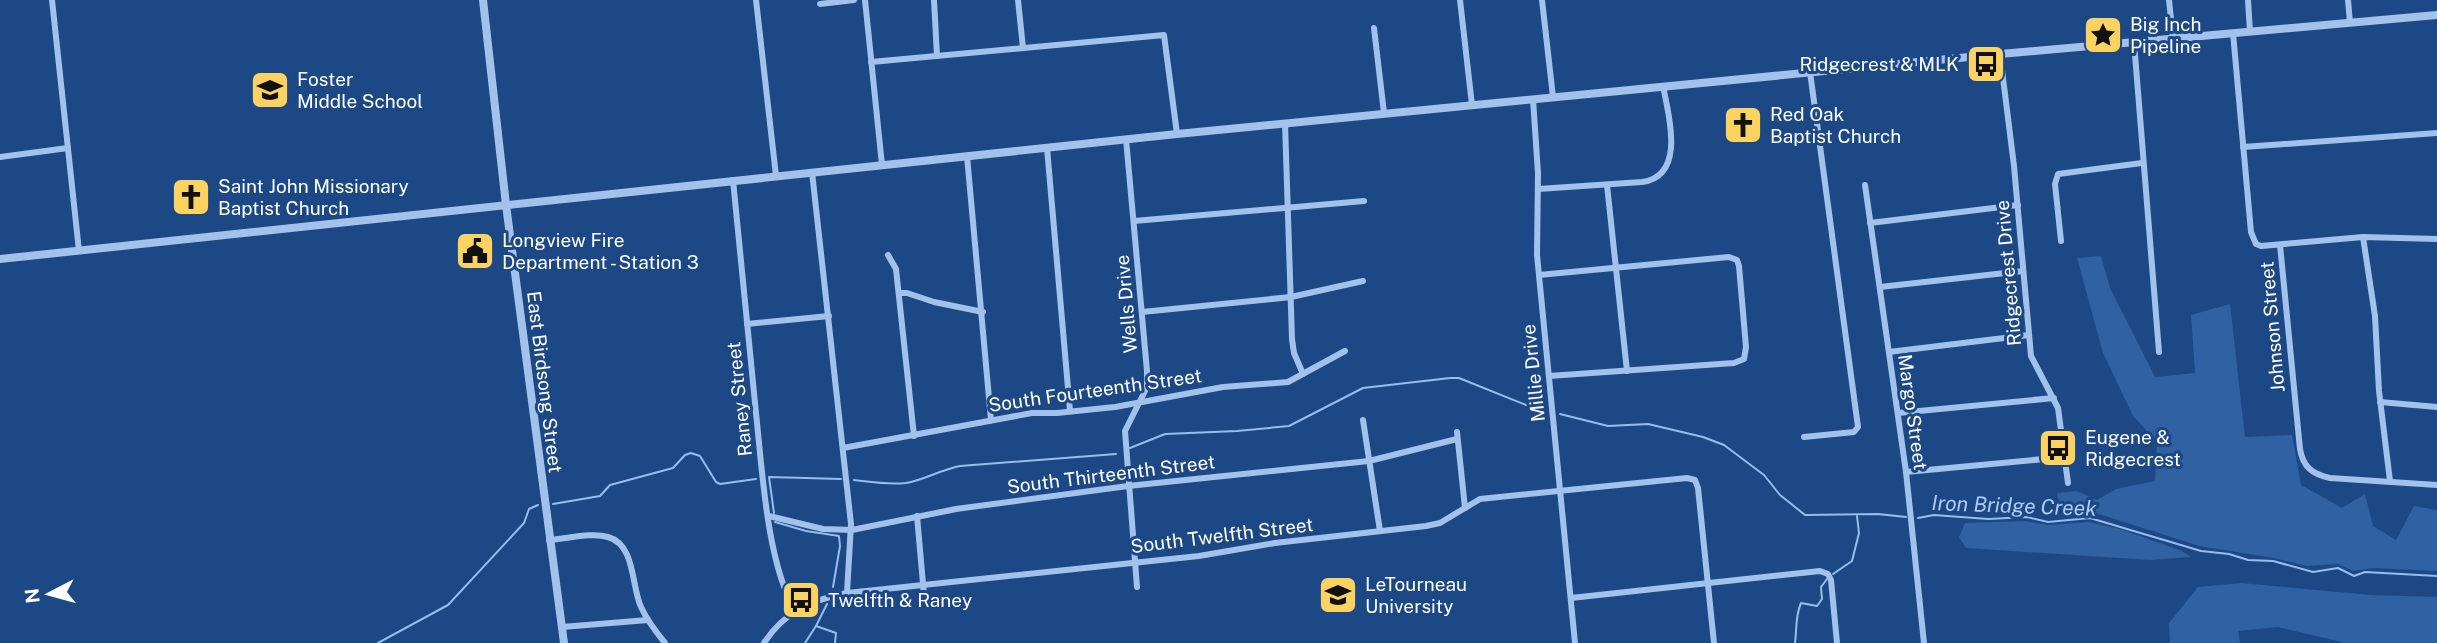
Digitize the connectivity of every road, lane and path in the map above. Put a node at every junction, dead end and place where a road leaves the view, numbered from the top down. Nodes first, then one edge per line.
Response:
1 (51, 0) edge
2 (484, 0) edge
3 (756, 0) edge
4 (854, 0) edge
5 (865, 0) edge
6 (934, 0) edge
7 (1018, 0) edge
8 (1460, 0) edge
9 (1542, 0) edge
10 (2169, 0) edge
11 (2248, 0) edge
12 (2348, 0) edge
13 (820, 4) dead end
14 (2437, 15) edge
15 (2350, 23) junction
16 (1374, 28) dead end
17 (2250, 32) junction
18 (2233, 33) junction
19 (2174, 38) junction
20 (2134, 42) junction
21 (1023, 48) junction
22 (2000, 54) junction
23 (937, 56) junction
24 (872, 62) junction
25 (1810, 72) junction
26 (1663, 86) junction
27 (1553, 97) junction
28 (1533, 99) junction
29 (1472, 105) junction
30 (1384, 113) junction
31 (1285, 123) junction
32 (2437, 133) edge
33 (1177, 134) junction
34 (1126, 139) junction
35 (2243, 147) junction
36 (68, 148) junction
37 (1047, 148) junction
38 (967, 156) junction
39 (0, 157) edge
40 (2142, 163) junction
41 (882, 165) junction
42 (812, 172) junction
43 (776, 176) junction
44 (733, 180) junction
45 (1607, 185) junction
46 (1865, 185) dead end
47 (1538, 189) junction
48 (1364, 201) dead end
49 (506, 205) junction
50 (2018, 205) junction
51 (1288, 208) junction
52 (1134, 221) junction
53 (1870, 223) junction
54 (2363, 237) junction
55 (2437, 239) edge
56 (2061, 241) dead end
57 (2280, 245) junction
58 (79, 251) junction
59 (888, 255) dead end
60 (0, 259) edge
61 (1616, 268) junction
62 (2023, 271) junction
63 (1539, 275) junction
64 (1363, 281) dead end
65 (1880, 287) junction
66 (899, 293) junction
67 (1291, 297) junction
68 (983, 312) junction
69 (1142, 312) junction
70 (829, 316) junction
71 (747, 324) junction
72 (2029, 335) junction
73 (1345, 351) dead end
74 (1889, 352) junction
75 (2159, 352) dead end
76 (1626, 371) junction
77 (1303, 373) junction
78 (1549, 376) junction
79 (2054, 398) junction
80 (1140, 402) junction
81 (2380, 402) junction
82 (2437, 407) edge
83 (1070, 411) junction
84 (1898, 413) junction
85 (991, 420) junction
86 (1363, 420) dead end
87 (914, 436) junction
88 (1804, 437) dead end
89 (843, 448) junction
90 (2065, 457) junction
91 (1369, 461) junction
92 (1906, 472) junction
93 (2390, 481) junction
94 (2067, 483) dead end
95 (2437, 485) edge
96 (1128, 486) junction
97 (1560, 491) junction
98 (1465, 508) junction
99 (769, 516) junction
100 (917, 516) junction
101 (852, 530) junction
102 (1380, 531) junction
103 (549, 540) junction
104 (1135, 562) junction
105 (1709, 583) junction
106 (923, 585) junction
107 (1137, 587) dead end
108 (846, 593) junction
109 (923, 595) dead end
110 (1571, 598) junction
111 (795, 610) junction
112 (648, 620) junction
113 (562, 627) junction
114 (564, 643) edge
115 (665, 643) edge
116 (764, 643) edge
117 (1575, 643) edge
118 (1714, 643) edge
119 (1837, 643) edge
120 (1924, 643) edge

1 - 36 street
2 - 49 street, East Birdsong Street
3 - 43 street
4 - 13 street
5 - 24 street
6 - 23 street
7 - 21 street
8 - 29 street
9 - 27 street
10 - 19 street
11 - 17 street
12 - 15 street
14 - 15 street
15 - 17 street
16 - 30 street
17 - 18 street
18 - 19 street
18 - 35 street, Johnson Street
19 - 20 street
20 - 22 street
20 - 40 street
21 - 23 street
21 - 33 street
22 - 25 street
22 - 50 street, Ridgecrest Drive
23 - 24 street
24 - 41 street
25 - 26 street
25 - 88 street
26 - 27 street
26 - 45 street
27 - 28 street
28 - 29 street
28 - 47 street, Millie Drive
29 - 30 street
30 - 31 street
31 - 33 street
31 - 51 street
32 - 35 street
33 - 34 street
34 - 37 street
34 - 52 street, Wells Drive
35 - 57 street, Johnson Street
36 - 39 street
36 - 58 street
37 - 38 street
37 - 83 street
38 - 41 street
38 - 68 street
40 - 56 street
40 - 75 street
41 - 42 street
42 - 43 street
42 - 70 street
43 - 44 street
44 - 49 street
44 - 71 street, Raney Street
45 - 47 street
45 - 61 street
46 - 53 street, Margo Street
47 - 63 street, Millie Drive
48 - 51 street
49 - 58 street
49 - 103 street, East Birdsong Street
50 - 53 street
50 - 62 street, Ridgecrest Drive
51 - 52 street
51 - 67 street
52 - 69 street, Wells Drive
53 - 65 street, Margo Street
54 - 55 street
54 - 57 street
54 - 81 street
57 - 93 street, Johnson Street
58 - 60 street
59 - 66 street
61 - 63 street
61 - 76 street
61 - 76 street
62 - 65 street
62 - 72 street, Ridgecrest Drive
63 - 78 street, Millie Drive
64 - 67 street
65 - 74 street, Margo Street
66 - 68 street
66 - 87 street
67 - 69 street
67 - 77 street
68 - 85 street
69 - 80 street, Wells Drive
70 - 71 street
70 - 89 street
71 - 99 street, Raney Street
72 - 74 street
72 - 79 street, Ridgecrest Drive
73 - 77 street, South Fourteenth Street
74 - 84 street, Margo Street
76 - 78 street
77 - 80 street, South Fourteenth Street
78 - 97 street, Millie Drive
79 - 84 street
79 - 90 street, Ridgecrest Drive
80 - 83 street, South Fourteenth Street
80 - 96 street, Wells Drive
81 - 82 street
81 - 93 street
83 - 85 street, South Fourteenth Street
84 - 92 street, Margo Street
85 - 87 street, South Fourteenth Street
86 - 91 street
87 - 89 street, South Fourteenth Street
89 - 101 street
90 - 92 street
90 - 94 street, Ridgecrest Drive
91 - 96 street, South Thirteenth Street
91 - 98 street, South Thirteenth Street
91 - 102 street
92 - 120 street, Margo Street
93 - 95 street, Johnson Street
96 - 100 street, South Thirteenth Street
96 - 104 street, Wells Drive
97 - 98 street, South Twelfth Street
97 - 105 street, South Twelfth Street
97 - 110 street, Millie Drive
98 - 102 street, South Twelfth Street
99 - 101 street, South Thirteenth Street
99 - 111 street, Raney Street
100 - 101 street, South Thirteenth Street
100 - 106 street
101 - 108 street
102 - 104 street, South Twelfth Street
103 - 112 street
103 - 113 street, East Birdsong Street
104 - 106 street, South Twelfth Street
104 - 107 street, Wells Drive
105 - 110 street
105 - 118 street
105 - 119 street
106 - 108 street, South Twelfth Street
106 - 109 street
108 - 111 street, South Twelfth Street
110 - 117 street, Millie Drive
111 - 116 street, South Twelfth Street
112 - 113 street
112 - 115 street
113 - 114 street, East Birdsong Street

